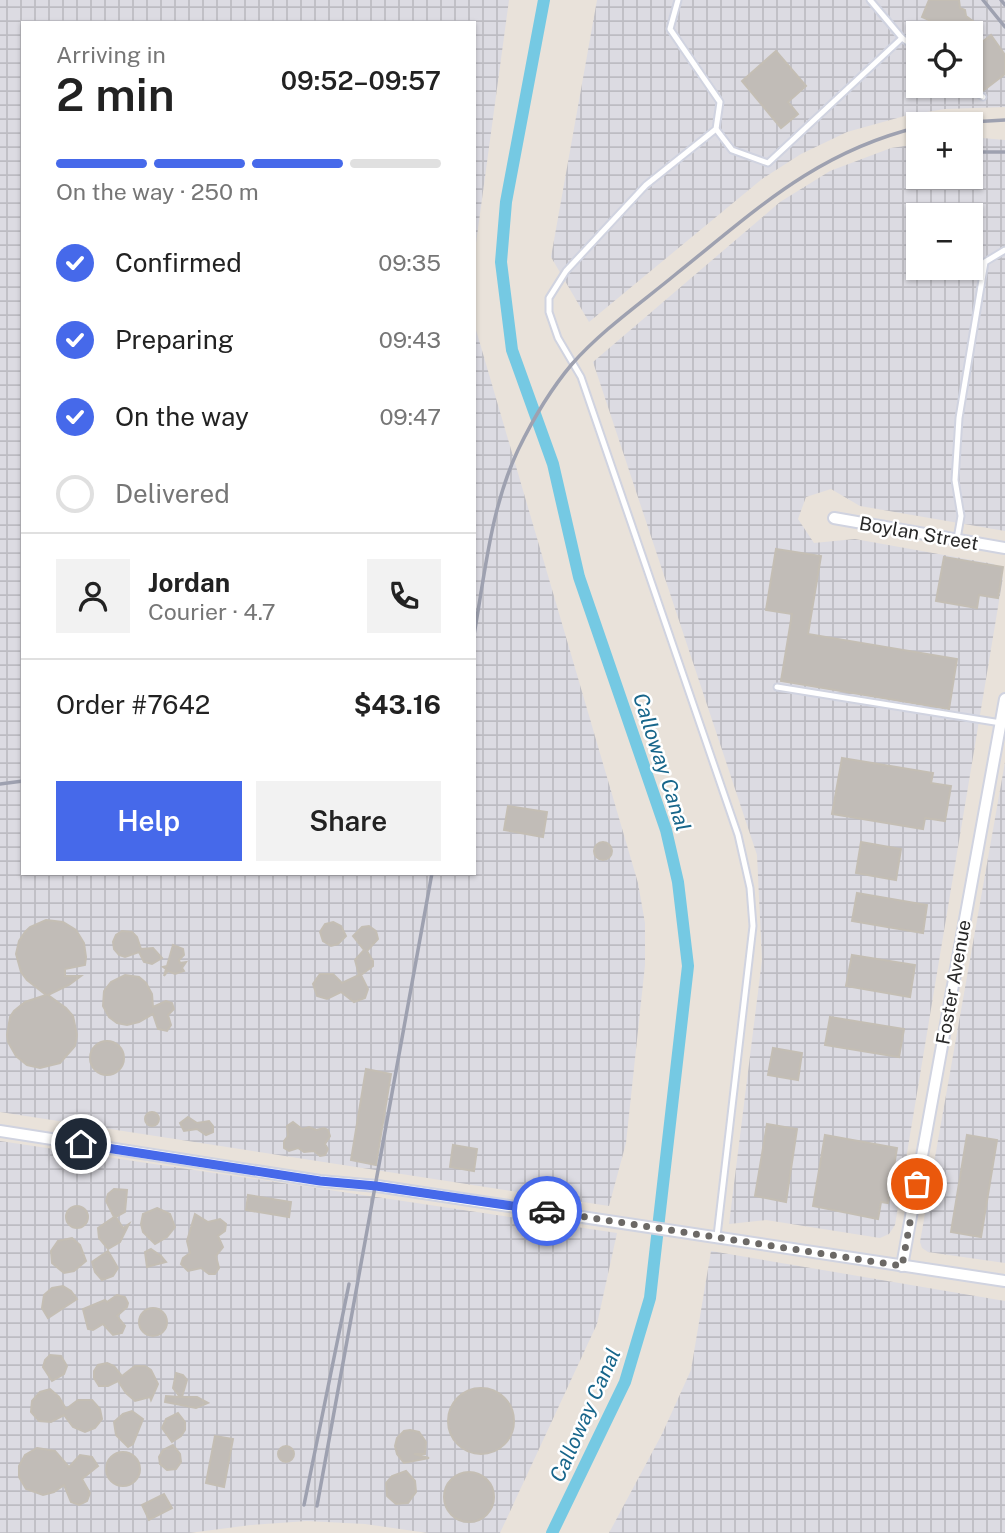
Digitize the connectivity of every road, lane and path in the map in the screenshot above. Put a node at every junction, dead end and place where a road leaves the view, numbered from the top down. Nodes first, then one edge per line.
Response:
1 (678, 0) edge
2 (870, 0) edge
3 (902, 38) junction
4 (906, 41) edge
5 (716, 129) junction
6 (1005, 250) edge
7 (834, 518) dead end
8 (957, 540) junction
9 (1005, 548) edge
10 (777, 687) dead end
11 (1005, 699) edge
12 (1000, 723) junction
13 (1000, 749) edge
14 (0, 1131) edge
15 (717, 1236) junction
16 (902, 1266) junction
17 (1005, 1281) edge

1 - 5 lane
2 - 3 lane
3 - 4 lane
3 - 5 lane
5 - 15 lane
6 - 8 lane
7 - 8 street, Boylan Street
8 - 9 street, Boylan Street
10 - 12 lane
11 - 12 street, Foster Avenue
12 - 13 street, Foster Avenue
13 - 16 street, Foster Avenue
14 - 15 street
15 - 16 street
16 - 17 street

